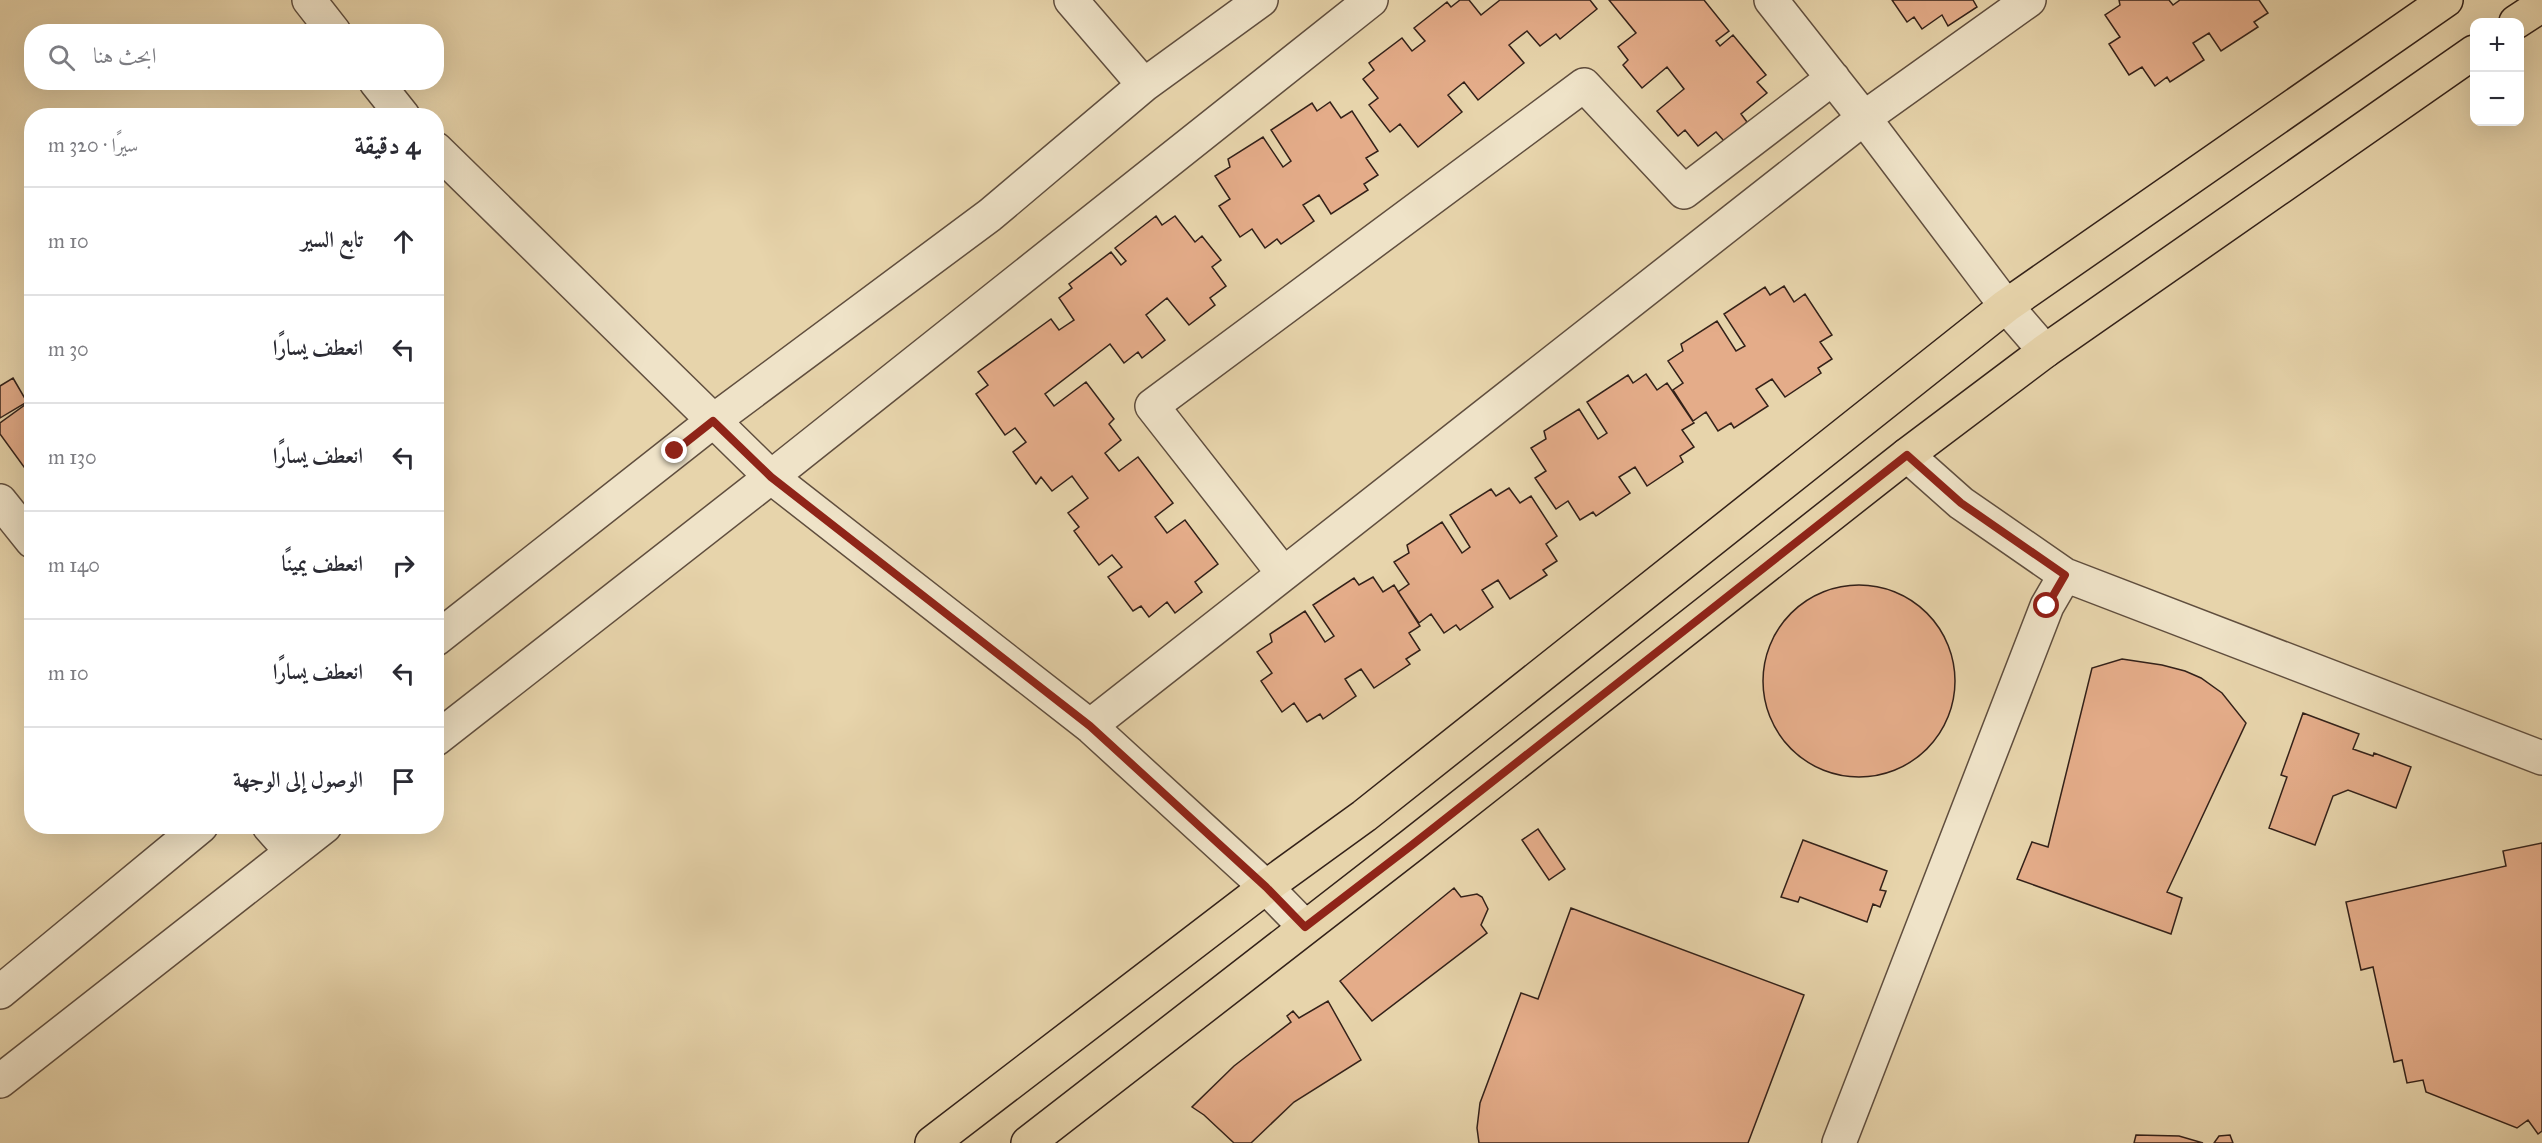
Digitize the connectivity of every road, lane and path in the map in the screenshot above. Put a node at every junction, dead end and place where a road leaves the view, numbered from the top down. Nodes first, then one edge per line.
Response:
1 (309, 0) edge
2 (1071, 0) edge
3 (1261, 0) edge
4 (1371, 0) edge
5 (1770, 0) edge
6 (2029, 0) edge
7 (2446, 0) edge
8 (2542, 5) edge
9 (2522, 18) edge
10 (328, 24) edge
11 (2470, 55) edge
12 (1833, 78) junction
13 (1144, 85) junction
14 (382, 90) edge
15 (397, 108) edge
16 (1864, 118) junction
17 (444, 157) edge
18 (2006, 306) junction
19 (2044, 351) junction
20 (713, 421) junction
21 (1907, 455) junction
22 (771, 477) junction
23 (0, 501) edge
24 (24, 531) edge
25 (1283, 573) junction
26 (2065, 575) junction
27 (444, 633) edge
28 (1090, 726) junction
29 (444, 734) edge
30 (2542, 758) edge
31 (191, 834) edge
32 (276, 834) edge
33 (315, 834) edge
34 (292, 852) junction
35 (1266, 887) junction
36 (1305, 927) junction
37 (0, 992) edge
38 (0, 1081) edge
39 (932, 1143) edge
40 (1028, 1143) edge
41 (1839, 1143) edge

1 - 10 street
2 - 13 street
3 - 13 street
4 - 22 street
5 - 12 street
6 - 16 street
7 - 18 main road
8 - 9 main road
11 - 19 main road
12 - 16 street
12 - 25 street
13 - 20 street
14 - 15 street
16 - 18 street
16 - 25 street
17 - 20 street
18 - 19 street
18 - 35 main road
19 - 21 main road
20 - 22 street
20 - 27 street
21 - 26 street
21 - 36 main road
22 - 28 street
22 - 29 street
23 - 24 street
25 - 28 street
26 - 30 street
26 - 41 street
28 - 35 street
31 - 37 street
32 - 34 street
33 - 34 street
34 - 38 street
35 - 36 street
35 - 39 main road
36 - 40 main road

